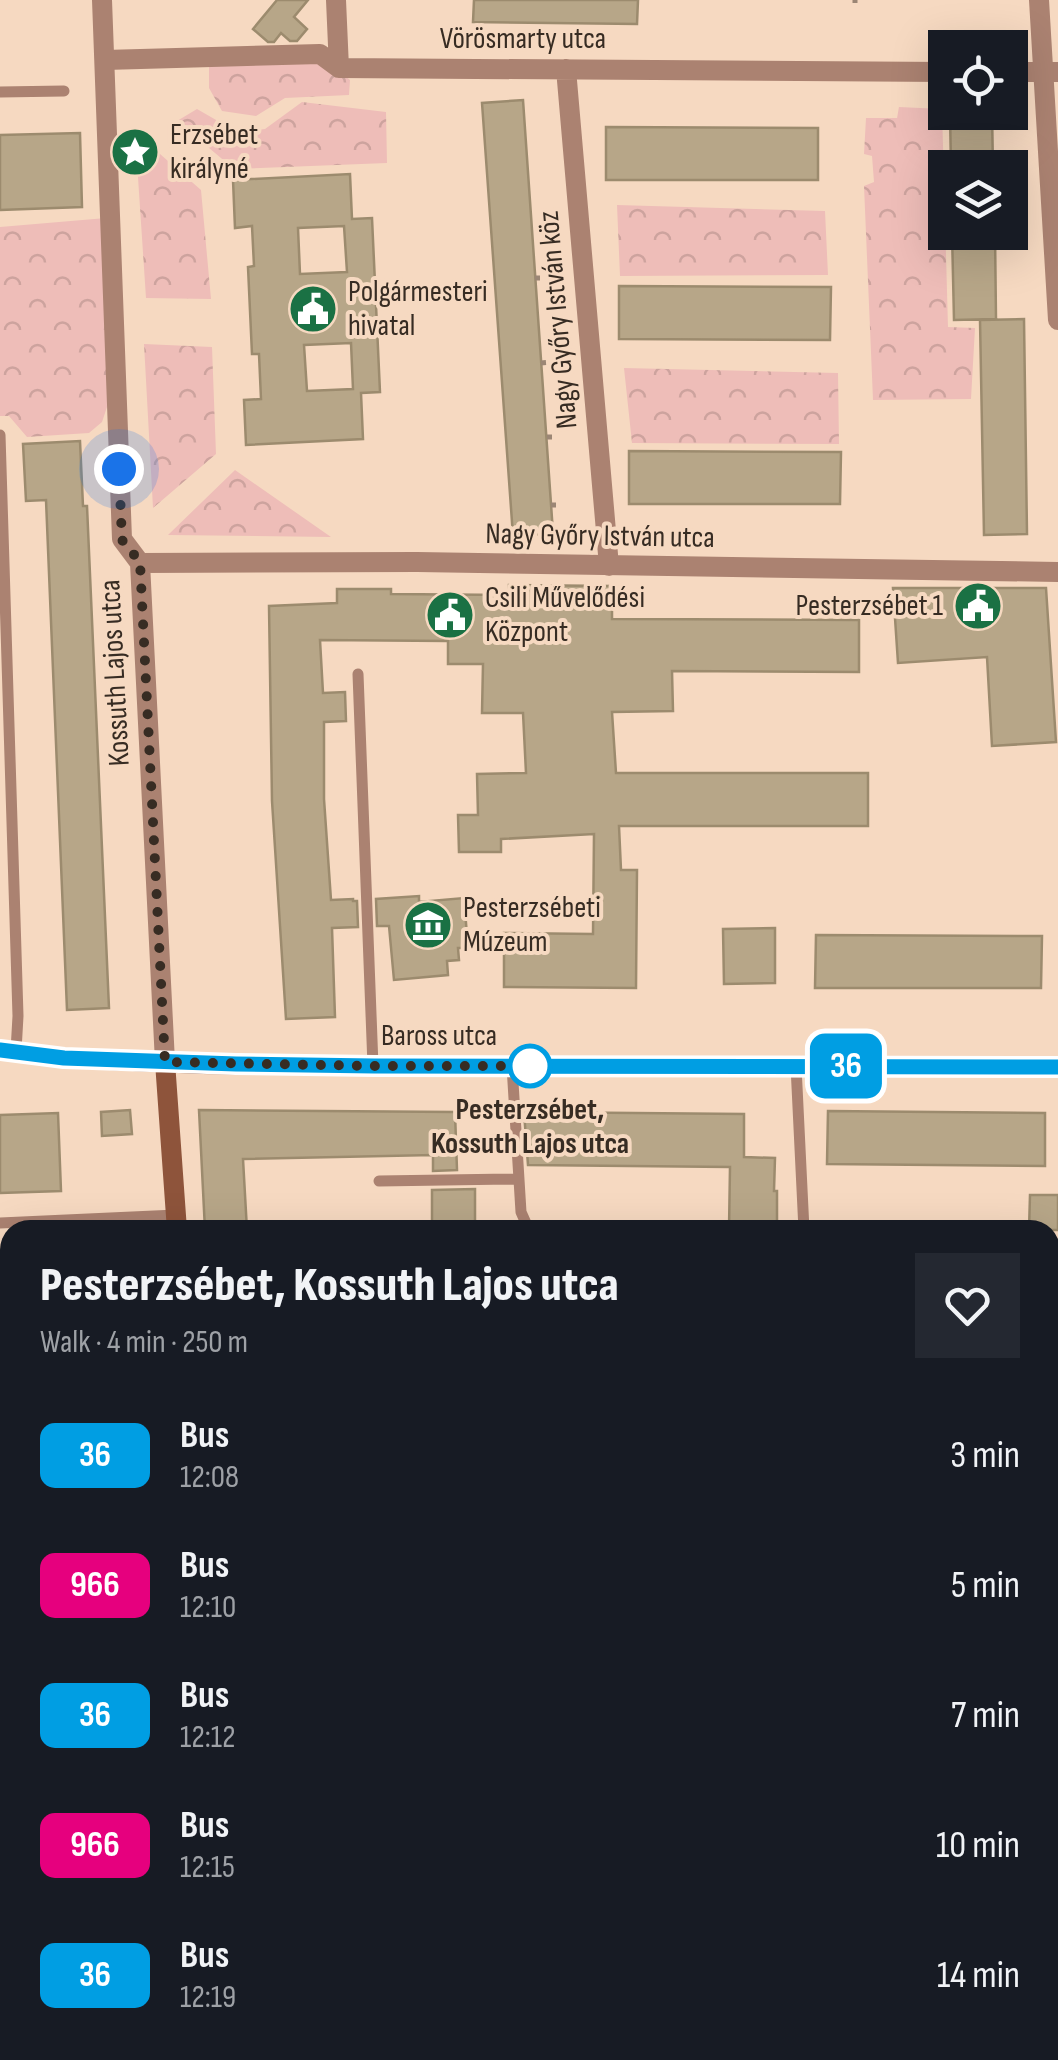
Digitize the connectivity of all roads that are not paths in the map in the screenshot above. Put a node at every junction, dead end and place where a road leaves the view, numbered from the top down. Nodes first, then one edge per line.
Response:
1 (102, 0) edge
2 (336, 0) edge
3 (1039, 0) edge
4 (105, 60) junction
5 (339, 68) junction
6 (566, 69) junction
7 (928, 72) edge
8 (1050, 72) edge
9 (64, 91) dead end
10 (0, 92) edge
11 (1058, 320) edge
12 (0, 435) edge
13 (140, 562) junction
14 (609, 566) junction
15 (1058, 572) edge
16 (358, 674) dead end
17 (4, 675) edge
18 (8, 1050) edge
19 (165, 1062) junction
20 (374, 1066) junction
21 (512, 1066) junction
22 (796, 1066) junction
23 (1058, 1067) edge
24 (518, 1179) junction
25 (379, 1181) dead end
26 (177, 1220) edge
27 (525, 1220) edge
28 (804, 1220) edge

1 - 4 street, Kossuth Lajos utca
2 - 5 street
3 - 8 street
4 - 5 street, Vörösmarty utca
4 - 13 street, Kossuth Lajos utca
5 - 6 street, Vörösmarty utca
6 - 7 street, Vörösmarty utca
6 - 14 street, Nagy Győry István köz
8 - 11 street
9 - 10 lane
12 - 17 lane
13 - 14 street, Nagy Győry István utca
13 - 19 street, Kossuth Lajos utca
14 - 15 street, Nagy Győry István utca
16 - 20 lane
17 - 18 lane
18 - 19 street, Baross utca
19 - 20 street, Baross utca
19 - 26 street, Kossuth Lajos utca
20 - 21 street, Baross utca
21 - 22 street, Baross utca
21 - 24 lane
22 - 23 street, Baross utca
22 - 28 lane
24 - 25 lane
24 - 27 lane

